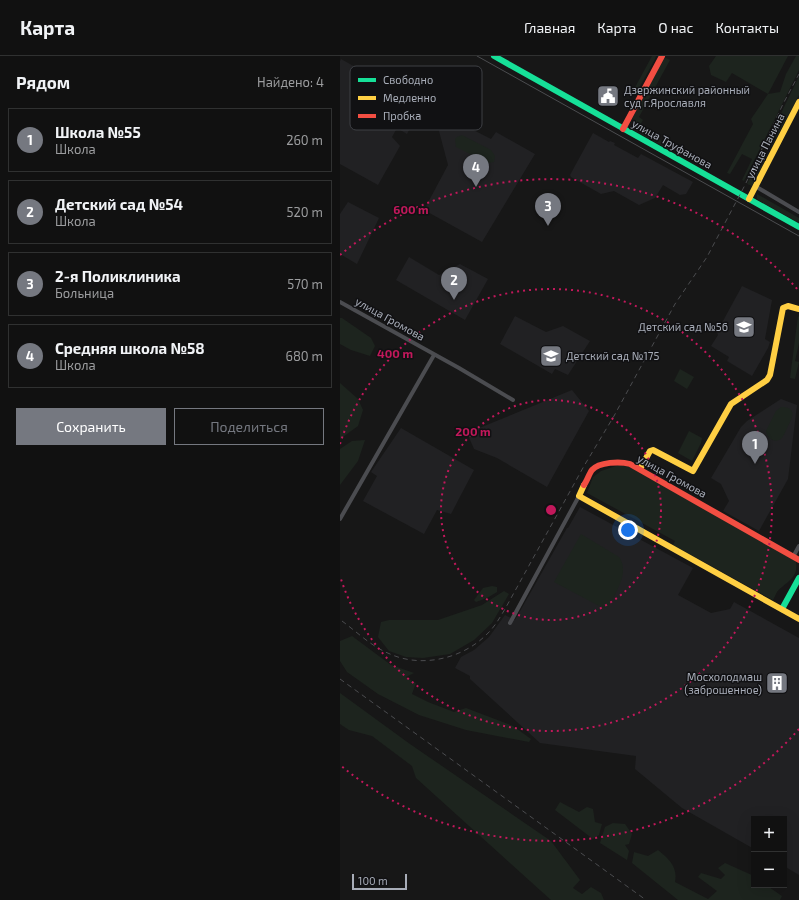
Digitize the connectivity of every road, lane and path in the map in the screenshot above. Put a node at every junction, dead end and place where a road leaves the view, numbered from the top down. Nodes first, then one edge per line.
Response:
1 (494, 56) edge
2 (662, 56) edge
3 (799, 102) edge
4 (623, 129) junction
5 (755, 186) junction
6 (749, 199) junction
7 (799, 212) edge
8 (799, 227) edge
9 (340, 302) edge
10 (799, 309) edge
11 (434, 355) junction
12 (513, 400) dead end
13 (640, 469) junction
14 (579, 496) junction
15 (340, 519) edge
16 (799, 546) edge
17 (796, 559) edge
18 (799, 578) edge
19 (782, 609) junction
20 (799, 619) edge
21 (510, 623) dead end

1 - 4 street, улица Труфанова
2 - 4 street
3 - 5 street, улица Панина
4 - 6 street, улица Труфанова
5 - 6 street, улица Панина
5 - 7 street
6 - 8 street, улица Труфанова
9 - 11 street, улица Громова
10 - 13 street
11 - 12 street, улица Громова
11 - 15 street
13 - 14 street, улица Громова
13 - 17 street, улица Громова
14 - 19 street
14 - 21 street
16 - 17 street
18 - 19 street
19 - 20 street

